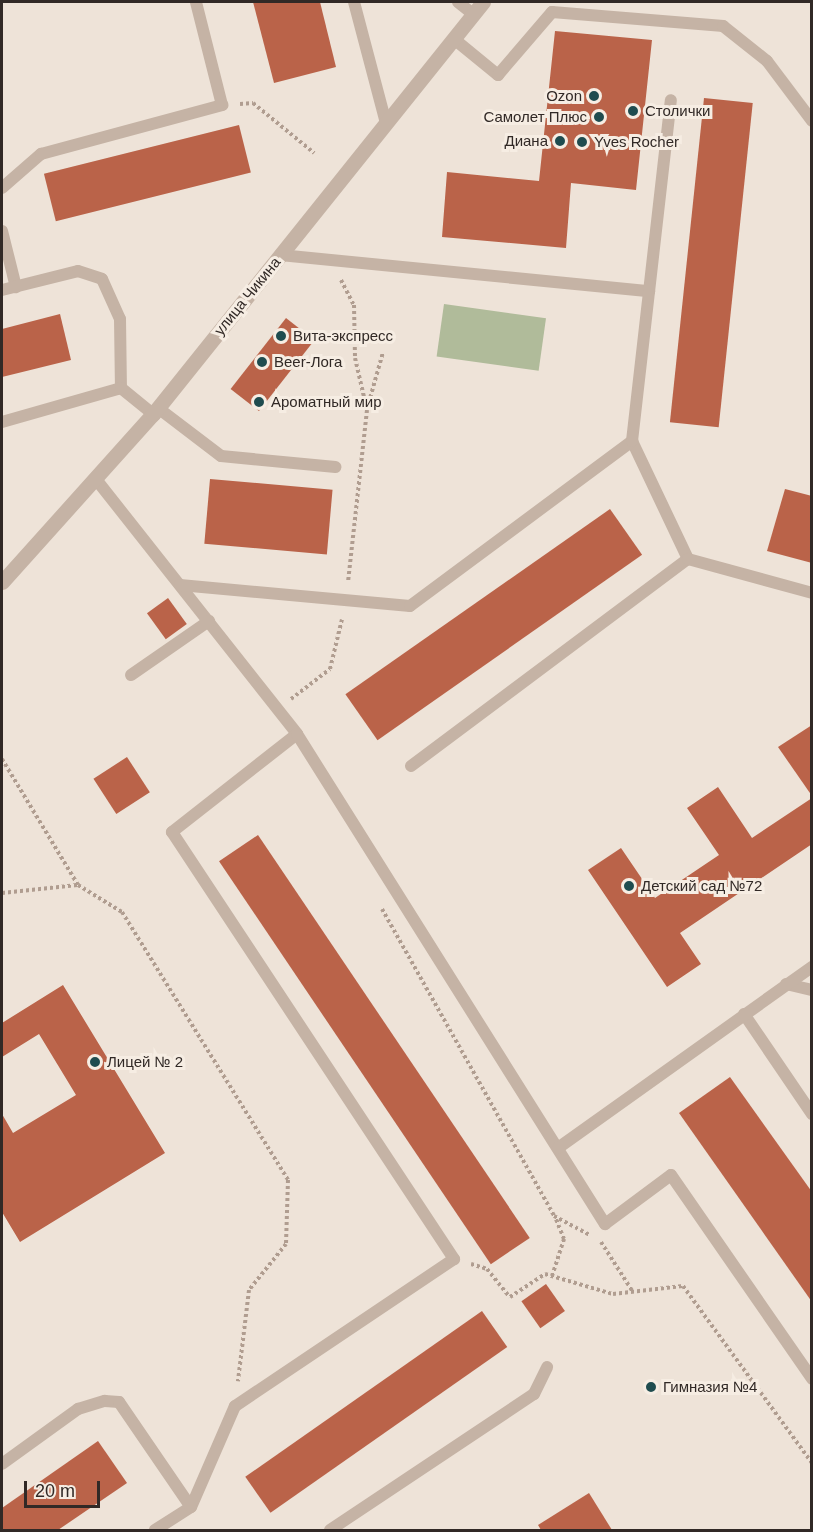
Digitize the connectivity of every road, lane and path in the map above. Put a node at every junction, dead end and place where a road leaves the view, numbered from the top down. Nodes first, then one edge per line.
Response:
1 (196, 2) edge
2 (354, 2) edge
3 (458, 2) edge
4 (483, 2) edge
5 (473, 14) junction
6 (454, 39) junction
7 (671, 100) dead end
8 (222, 105) junction
9 (812, 121) edge
10 (386, 123) junction
11 (314, 153) dead end
12 (2, 188) edge
13 (2, 231) edge
14 (280, 255) junction
15 (331, 257) junction
16 (16, 287) junction
17 (2, 290) edge
18 (649, 291) junction
19 (383, 352) dead end
20 (121, 388) junction
21 (367, 410) junction
22 (155, 411) junction
23 (2, 422) edge
24 (632, 441) junction
25 (335, 467) dead end
26 (95, 478) junction
27 (688, 559) junction
28 (2, 582) edge
29 (180, 585) junction
30 (812, 593) edge
31 (346, 600) junction
32 (208, 621) junction
33 (131, 675) dead end
34 (278, 710) junction
35 (297, 734) junction
36 (2, 759) edge
37 (411, 766) dead end
38 (78, 885) junction
39 (2, 893) edge
40 (381, 906) dead end
41 (812, 967) edge
42 (786, 984) junction
43 (812, 990) edge
44 (744, 1014) junction
45 (812, 1114) edge
46 (558, 1148) junction
47 (553, 1214) junction
48 (454, 1259) junction
49 (552, 1276) junction
50 (633, 1292) junction
51 (547, 1367) dead end
52 (812, 1379) edge
53 (235, 1406) junction
54 (812, 1463) edge
55 (2, 1464) edge
56 (191, 1507) junction
57 (156, 1530) edge
58 (330, 1530) edge

1 - 8 lane
2 - 10 lane
3 - 5 lane
4 - 5 street, улица Чикина
5 - 6 street, улица Чикина
6 - 9 lane
6 - 10 street, улица Чикина
7 - 18 lane
8 - 11 path
8 - 12 lane
10 - 14 street, улица Чикина
13 - 16 lane
14 - 15 lane
14 - 22 street, улица Чикина
15 - 18 lane
15 - 21 path
16 - 17 lane
16 - 20 lane
18 - 24 lane
19 - 21 path
20 - 22 lane
20 - 23 lane
21 - 31 path
22 - 25 lane
22 - 26 street, улица Чикина
24 - 27 lane
24 - 31 lane
26 - 28 street, улица Чикина
26 - 29 lane
27 - 30 lane
27 - 37 lane
29 - 31 lane
29 - 32 lane
31 - 34 path
32 - 33 lane
32 - 34 lane
34 - 35 lane
35 - 46 lane
35 - 48 lane
36 - 38 path
38 - 39 path
38 - 53 path
40 - 47 path
41 - 42 lane
42 - 43 lane
42 - 44 lane
44 - 45 lane
44 - 46 lane
46 - 52 lane
47 - 49 path
47 - 50 path
48 - 49 path
48 - 53 lane
49 - 50 path
50 - 54 path
51 - 58 lane
53 - 56 lane
55 - 56 lane
56 - 57 lane

